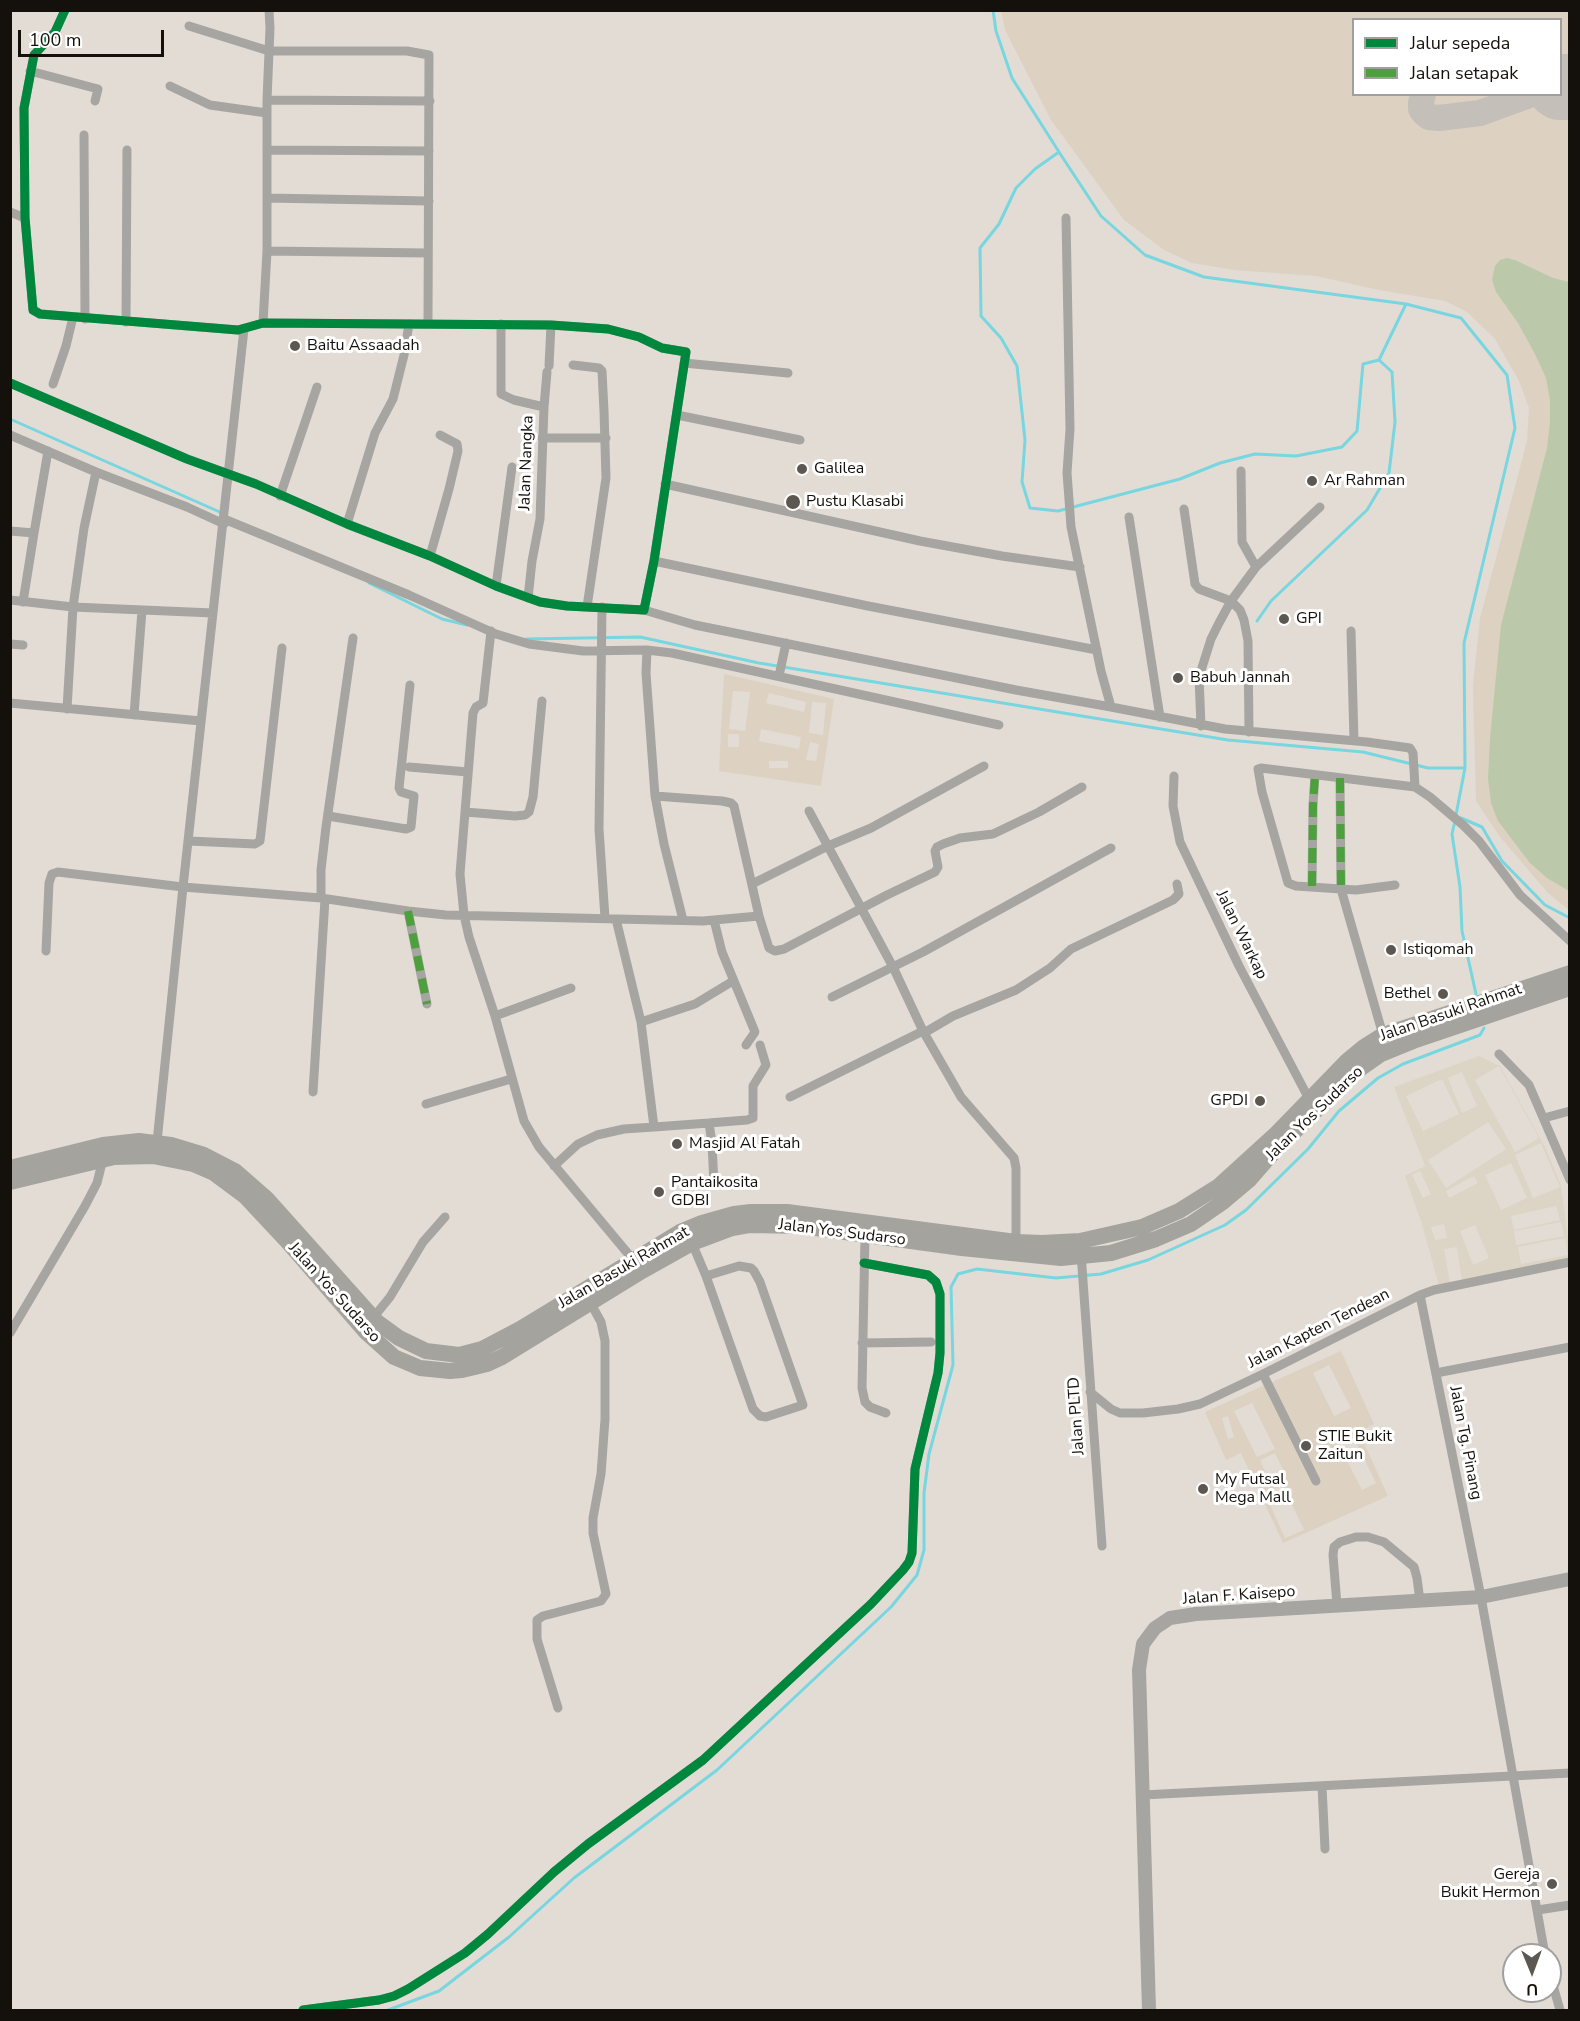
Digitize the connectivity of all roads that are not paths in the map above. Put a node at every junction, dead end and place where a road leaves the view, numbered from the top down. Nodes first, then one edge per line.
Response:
1 (65, 10) edge
2 (269, 10) edge
3 (189, 26) dead end
4 (269, 51) junction
5 (30, 71) junction
6 (170, 86) dead end
7 (267, 100) junction
8 (95, 101) dead end
9 (429, 101) junction
10 (267, 113) junction
11 (84, 135) dead end
12 (127, 150) dead end
13 (267, 150) junction
14 (429, 151) junction
15 (267, 198) junction
16 (429, 201) junction
17 (10, 212) edge
18 (25, 218) junction
19 (1066, 218) dead end
20 (267, 251) junction
21 (428, 253) junction
22 (73, 317) junction
23 (85, 318) junction
24 (126, 322) junction
25 (263, 323) junction
26 (409, 324) junction
27 (428, 324) junction
28 (501, 324) junction
29 (551, 324) junction
30 (244, 329) junction
31 (684, 363) junction
32 (573, 365) dead end
33 (788, 373) dead end
34 (10, 383) edge
35 (53, 384) dead end
36 (317, 387) dead end
37 (544, 407) junction
38 (677, 415) junction
39 (10, 435) edge
40 (440, 435) dead end
41 (542, 438) junction
42 (606, 438) junction
43 (800, 440) dead end
44 (48, 451) junction
45 (512, 467) dead end
46 (1241, 471) dead end
47 (96, 472) junction
48 (228, 479) junction
49 (665, 484) junction
50 (280, 496) junction
51 (1320, 507) dead end
52 (1184, 508) dead end
53 (1129, 517) dead end
54 (224, 520) junction
55 (347, 524) junction
56 (10, 531) edge
57 (33, 533) junction
58 (430, 556) junction
59 (654, 561) junction
60 (1080, 567) junction
61 (1256, 567) junction
62 (496, 586) junction
63 (528, 598) junction
64 (10, 600) edge
65 (23, 602) junction
66 (1232, 602) junction
67 (73, 607) junction
68 (587, 607) junction
69 (142, 610) junction
70 (602, 610) junction
71 (644, 610) junction
72 (213, 613) junction
73 (491, 631) junction
74 (1351, 631) dead end
75 (353, 638) dead end
76 (10, 644) edge
77 (23, 645) dead end
78 (602, 646) junction
79 (785, 647) junction
80 (282, 648) dead end
81 (647, 650) junction
82 (1097, 650) junction
83 (780, 673) junction
84 (410, 686) dead end
85 (542, 701) dead end
86 (10, 703) edge
87 (1111, 707) junction
88 (67, 709) junction
89 (134, 715) junction
90 (1160, 717) junction
91 (201, 721) junction
92 (999, 725) dead end
93 (1202, 726) junction
94 (1249, 732) junction
95 (1354, 740) junction
96 (984, 766) dead end
97 (409, 767) dead end
98 (468, 772) junction
99 (1315, 774) junction
100 (1174, 776) dead end
101 (1340, 778) junction
102 (1414, 783) junction
103 (1082, 787) dead end
104 (655, 796) junction
105 (465, 812) junction
106 (809, 812) dead end
107 (328, 816) junction
108 (189, 841) junction
109 (828, 846) junction
110 (1111, 848) dead end
111 (752, 884) junction
112 (1177, 884) dead end
113 (1395, 885) dead end
114 (1312, 886) junction
115 (183, 887) junction
116 (1341, 889) junction
117 (323, 898) junction
118 (862, 909) junction
119 (408, 911) junction
120 (464, 915) junction
121 (759, 916) junction
122 (605, 918) junction
123 (616, 920) junction
124 (683, 920) junction
125 (714, 920) junction
126 (1569, 941) edge
127 (46, 951) dead end
128 (893, 967) junction
129 (1569, 973) edge
130 (733, 981) junction
131 (571, 988) dead end
132 (1569, 988) edge
133 (832, 997) dead end
134 (427, 1004) dead end
135 (495, 1016) junction
136 (642, 1022) junction
137 (923, 1032) junction
138 (1383, 1035) junction
139 (746, 1045) dead end
140 (760, 1045) dead end
141 (1499, 1054) dead end
142 (1350, 1068) junction
143 (511, 1079) junction
144 (313, 1092) dead end
145 (790, 1097) dead end
146 (1309, 1099) junction
147 (426, 1104) dead end
148 (1569, 1111) edge
149 (1544, 1118) junction
150 (709, 1123) junction
151 (654, 1127) junction
152 (158, 1143) junction
153 (104, 1159) junction
154 (554, 1166) junction
155 (10, 1168) edge
156 (1569, 1180) edge
157 (10, 1182) edge
158 (714, 1185) dead end
159 (445, 1217) dead end
160 (865, 1235) junction
161 (1016, 1242) junction
162 (692, 1243) junction
163 (1082, 1256) junction
164 (1569, 1262) edge
165 (864, 1263) junction
166 (637, 1265) junction
167 (706, 1276) junction
168 (1420, 1295) junction
169 (590, 1302) junction
170 (373, 1318) junction
171 (10, 1333) edge
172 (931, 1342) dead end
173 (862, 1343) junction
174 (1569, 1347) edge
175 (1436, 1373) junction
176 (1263, 1374) junction
177 (1090, 1392) junction
178 (886, 1413) dead end
179 (1316, 1481) dead end
180 (1102, 1546) dead end
181 (1569, 1579) edge
182 (1481, 1597) junction
183 (1420, 1601) junction
184 (1337, 1605) junction
185 (558, 1708) dead end
186 (1569, 1773) edge
187 (1514, 1776) junction
188 (1322, 1786) junction
189 (1143, 1796) junction
190 (1325, 1849) dead end
191 (1569, 1905) edge
192 (1538, 1910) junction
193 (1543, 1943) edge
194 (303, 2010) edge
195 (1149, 2010) edge

1 - 5 street
2 - 4 street
3 - 4 street
4 - 7 street
4 - 9 street
5 - 8 street
5 - 18 street
6 - 10 street
7 - 9 street
7 - 10 street
9 - 14 street
10 - 13 street
11 - 23 street
12 - 24 street
13 - 14 street
13 - 15 street
14 - 16 street
15 - 16 street
15 - 20 street
16 - 21 street
17 - 18 street
18 - 22 street
19 - 60 street
20 - 21 street
20 - 25 street
21 - 27 street
22 - 23 street
22 - 35 street
23 - 24 street
24 - 30 street
25 - 26 street
25 - 30 street
26 - 27 street
26 - 55 street
27 - 28 street
28 - 29 street
28 - 37 street, Jalan Nangka
29 - 31 street
29 - 37 street
30 - 48 street
31 - 33 street
31 - 38 street
32 - 42 street
34 - 48 street
36 - 50 street
37 - 41 street, Jalan Nangka
38 - 43 street
38 - 49 street
39 - 44 street
40 - 58 street
41 - 42 street
41 - 63 street, Jalan Nangka
42 - 68 street
44 - 47 street
44 - 57 street
45 - 62 street
46 - 61 street
47 - 54 street
47 - 67 street
48 - 50 street
48 - 54 street
49 - 59 street
49 - 60 street
50 - 55 street
51 - 61 street
52 - 66 street
53 - 90 street
54 - 72 street
54 - 73 street
55 - 58 street
56 - 57 street
57 - 65 street
58 - 62 street
59 - 71 street
59 - 82 street
60 - 82 street
61 - 66 street
62 - 63 street
63 - 68 street
64 - 65 street
65 - 67 street
66 - 93 street
66 - 94 street
67 - 69 street
67 - 88 street
68 - 70 street
69 - 72 street
69 - 89 street
70 - 71 street
70 - 78 street
71 - 79 street
72 - 91 street
73 - 78 street
73 - 98 street
74 - 95 street
75 - 107 street
76 - 77 street
78 - 81 street
78 - 122 street
79 - 83 street
79 - 87 street
80 - 108 street
81 - 83 street
81 - 104 street
82 - 87 street
83 - 92 street
84 - 107 street
85 - 105 street
86 - 88 street
87 - 90 street
88 - 89 street
89 - 91 street
90 - 93 street
91 - 108 street
93 - 94 street
94 - 95 street
95 - 102 street
96 - 109 street
97 - 98 street
98 - 105 street
99 - 101 street
99 - 114 street
99 - 114 street
100 - 146 street, Jalan Warkap
101 - 102 street
101 - 116 street
102 - 126 street
103 - 118 street
104 - 111 street
104 - 124 street
105 - 120 street
106 - 109 street
107 - 117 street
108 - 115 street
109 - 111 street
109 - 118 street
110 - 128 street
111 - 121 street
112 - 137 street
113 - 116 street
114 - 116 street
115 - 117 street
115 - 127 street
115 - 152 street
116 - 138 street
117 - 119 street
117 - 144 street
118 - 121 street
118 - 128 street
119 - 120 street
119 - 134 street
120 - 122 street
120 - 135 street
121 - 125 street
122 - 123 street
123 - 124 street
123 - 136 street
124 - 125 street
125 - 130 street
128 - 133 street
128 - 137 street
129 - 138 highway, Jalan Basuki Rahmat
130 - 136 street
130 - 139 street
131 - 135 street
132 - 142 highway, Jalan Yos Sudarso
135 - 143 street
136 - 151 street
137 - 145 street
137 - 161 street
138 - 142 highway, Jalan Basuki Rahmat
140 - 150 street
141 - 149 street
142 - 146 highway, Jalan Basuki Rahmat
142 - 163 highway, Jalan Yos Sudarso
143 - 147 street
143 - 154 street
146 - 163 highway, Jalan Basuki Rahmat
148 - 149 street
149 - 156 street
150 - 151 street
150 - 158 street
151 - 154 street
152 - 155 highway, Jalan Basuki Rahmat
152 - 170 highway, Jalan Basuki Rahmat
153 - 157 highway, Jalan Yos Sudarso
153 - 169 highway, Jalan Yos Sudarso
153 - 171 street
154 - 166 street
159 - 170 street
160 - 162 highway, Jalan Yos Sudarso
160 - 163 highway, Jalan Yos Sudarso
160 - 165 street
161 - 163 highway, Jalan Basuki Rahmat
161 - 166 highway, Jalan Basuki Rahmat
162 - 166 highway, Jalan Yos Sudarso
162 - 167 street
163 - 177 street, Jalan PLTD
164 - 168 street, Jalan Kapten Tendean
165 - 173 street
165 - 194 street
166 - 169 highway, Jalan Yos Sudarso
166 - 170 highway, Jalan Basuki Rahmat
167 - 167 street
168 - 175 street, Jalan Tg. Pinang
168 - 176 street, Jalan Kapten Tendean
169 - 185 street
172 - 173 street
173 - 178 street
174 - 175 street
175 - 182 street, Jalan Tg. Pinang
176 - 177 street, Jalan Kapten Tendean
176 - 179 street
177 - 180 street, Jalan PLTD
181 - 182 street, Jalan F. Kaisepo
182 - 183 street, Jalan F. Kaisepo
182 - 187 street, Jalan Tg. Pinang
183 - 184 street, Jalan F. Kaisepo
183 - 184 street
184 - 189 street, Jalan F. Kaisepo
186 - 187 street
187 - 188 street
187 - 192 street, Jalan Tg. Pinang
188 - 189 street
188 - 190 street
189 - 195 street, Jalan F. Kaisepo
191 - 192 street
192 - 193 street, Jalan Tg. Pinang

